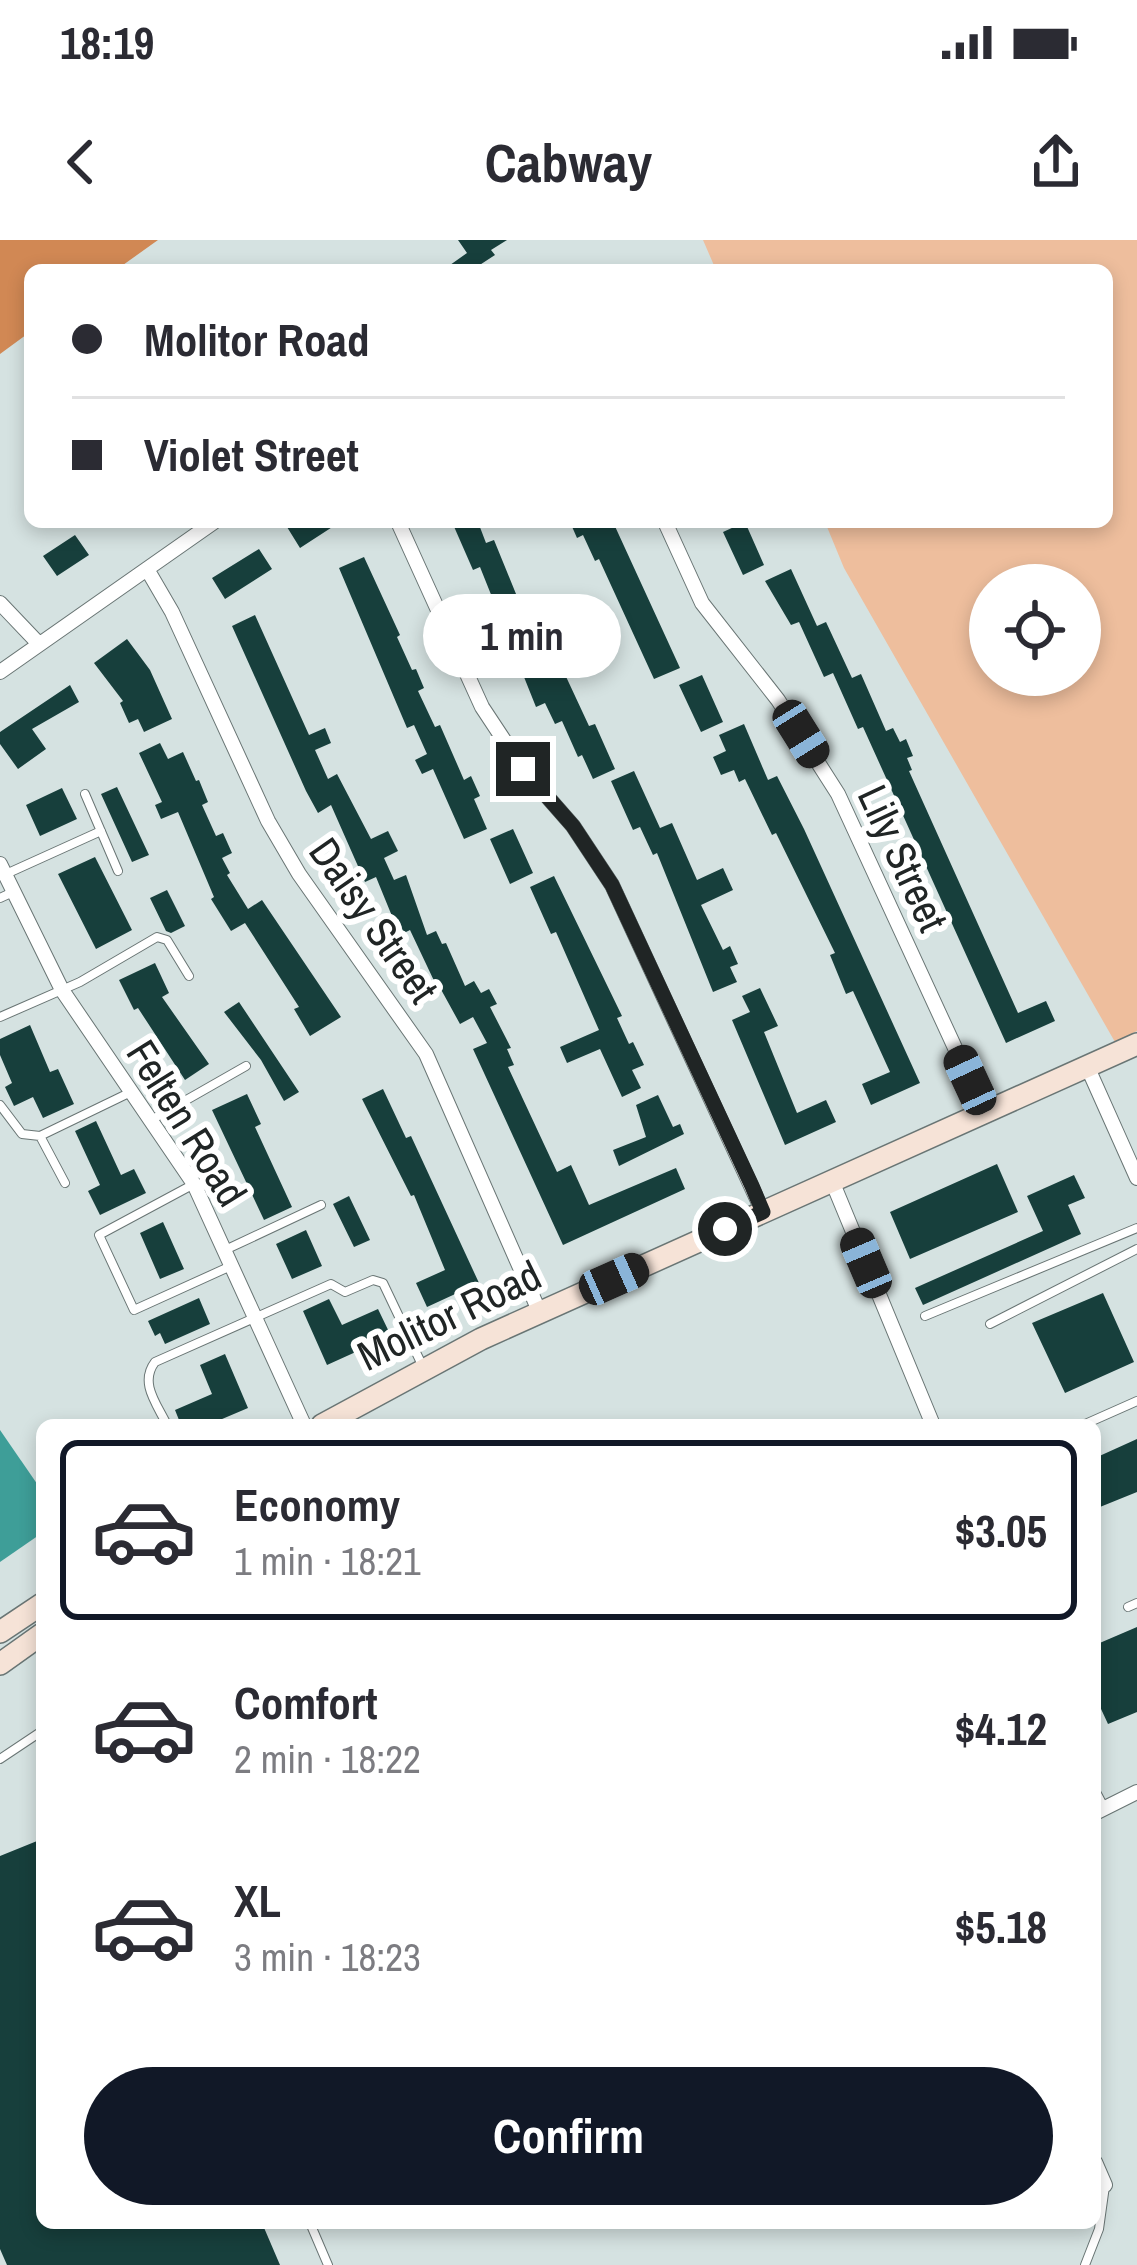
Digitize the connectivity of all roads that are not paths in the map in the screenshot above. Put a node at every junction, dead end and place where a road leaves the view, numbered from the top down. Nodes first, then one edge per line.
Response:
1 (205, 528) edge
2 (401, 528) edge
3 (668, 528) edge
4 (147, 569) junction
5 (0, 603) edge
6 (39, 644) junction
7 (0, 672) edge
8 (85, 794) dead end
9 (100, 831) junction
10 (2, 870) edge
11 (118, 871) dead end
12 (6, 895) edge
13 (189, 976) dead end
14 (62, 990) junction
15 (0, 1017) edge
16 (1137, 1044) edge
17 (246, 1066) dead end
18 (1087, 1066) junction
19 (132, 1091) junction
20 (0, 1105) edge
21 (985, 1113) junction
22 (153, 1119) junction
23 (40, 1136) junction
24 (1137, 1178) edge
25 (832, 1181) junction
26 (65, 1184) dead end
27 (194, 1184) junction
28 (322, 1205) dead end
29 (763, 1212) junction
30 (1137, 1228) edge
31 (1137, 1249) edge
32 (225, 1250) junction
33 (232, 1266) junction
34 (540, 1312) junction
35 (255, 1316) junction
36 (925, 1316) dead end
37 (991, 1324) dead end
38 (424, 1368) junction
39 (1137, 1401) edge
40 (164, 1419) edge
41 (301, 1419) edge
42 (333, 1419) edge
43 (931, 1419) edge
44 (1096, 1419) edge
45 (36, 1608) edge
46 (0, 1632) edge
47 (32, 1652) edge
48 (0, 1664) edge
49 (36, 1736) edge
50 (0, 1759) edge
51 (1137, 1792) edge
52 (1101, 1810) edge
53 (1101, 2176) edge
54 (1105, 2185) joint
55 (1101, 2214) edge
56 (313, 2229) edge
57 (1099, 2229) edge
58 (328, 2265) edge
59 (1085, 2265) edge

1 - 4 street
2 - 29 street
3 - 21 street, Lily Street
4 - 6 street
4 - 34 street, Daisy Street
5 - 6 street
6 - 7 street
8 - 9 lane
9 - 10 lane
9 - 11 lane
10 - 12 street, Felten Road
12 - 14 street, Felten Road
13 - 14 lane
14 - 15 lane
14 - 19 street, Felten Road
16 - 18 street, Molitor Road
17 - 22 lane
18 - 21 street, Molitor Road
18 - 24 street
19 - 22 street, Felten Road
19 - 23 lane
20 - 23 lane
21 - 25 street, Molitor Road
22 - 27 street, Felten Road
23 - 26 lane
25 - 29 street, Molitor Road
25 - 43 street
27 - 32 street, Felten Road
27 - 33 lane
28 - 32 lane
29 - 34 street, Molitor Road
30 - 36 lane
31 - 37 lane
32 - 33 street, Felten Road
33 - 35 street, Felten Road
34 - 38 street, Molitor Road
35 - 38 lane
35 - 40 lane
35 - 41 street, Felten Road
38 - 42 street, Molitor Road
39 - 44 lane
45 - 46 street
47 - 48 street
49 - 50 lane
51 - 52 street
53 - 54 street
54 - 55 lane
56 - 58 lane
57 - 59 lane

